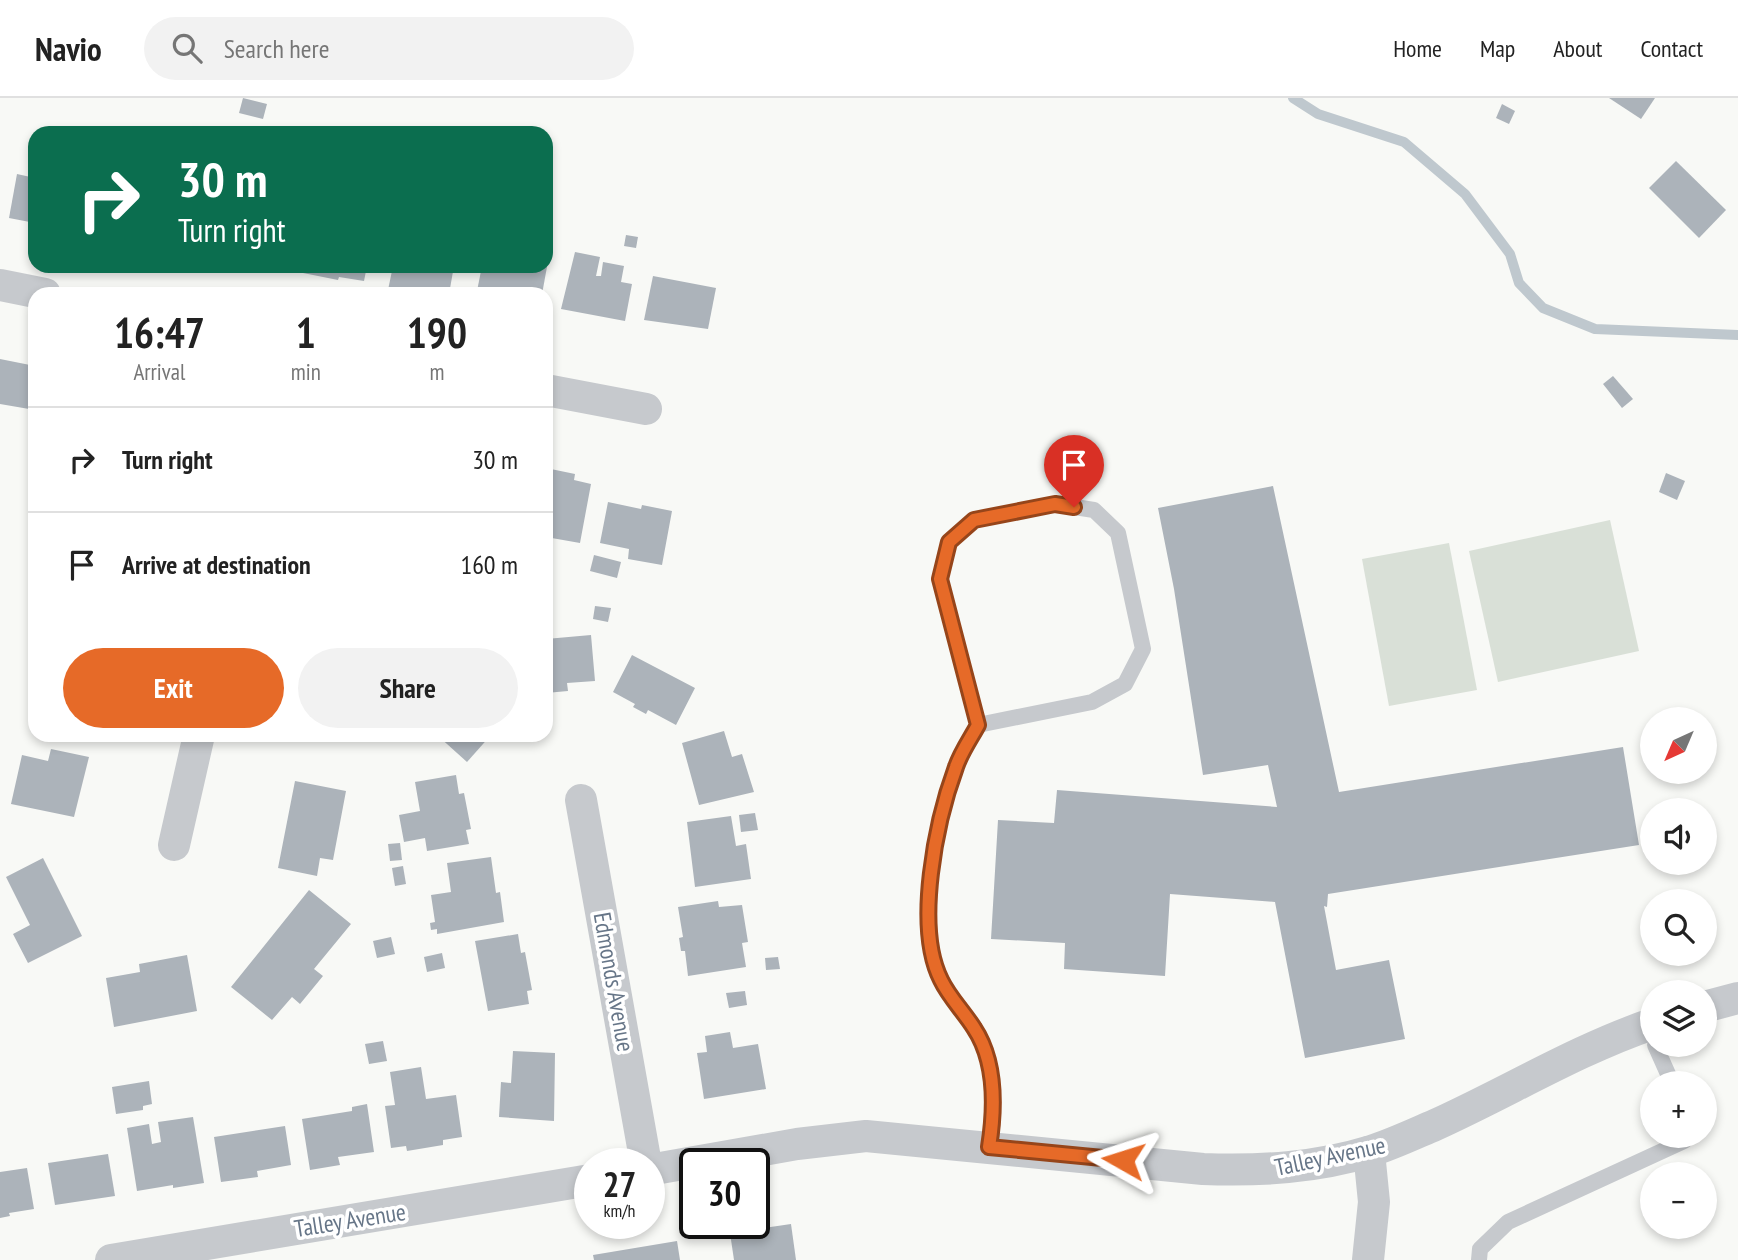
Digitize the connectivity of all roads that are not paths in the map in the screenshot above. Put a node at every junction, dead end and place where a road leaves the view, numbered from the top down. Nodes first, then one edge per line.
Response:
1 (0, 285) edge
2 (28, 291) edge
3 (553, 391) edge
4 (646, 409) dead end
5 (978, 725) junction
6 (197, 742) edge
7 (581, 800) dead end
8 (174, 845) dead end
9 (1738, 998) edge
10 (1717, 1004) edge
11 (1640, 1036) edge
12 (989, 1147) junction
13 (643, 1148) edge
14 (1669, 1148) edge
15 (1370, 1152) junction
16 (665, 1167) edge
17 (574, 1183) edge
18 (111, 1260) edge
19 (1368, 1260) edge
20 (1479, 1260) edge

1 - 2 street
3 - 4 street
5 - 5 lane
5 - 12 lane
6 - 8 street
7 - 13 street, Edmonds Avenue
9 - 10 street
11 - 15 street, Talley Avenue
12 - 15 street, Talley Avenue
12 - 16 street, Talley Avenue
14 - 20 lane
15 - 19 street
17 - 18 street, Talley Avenue

